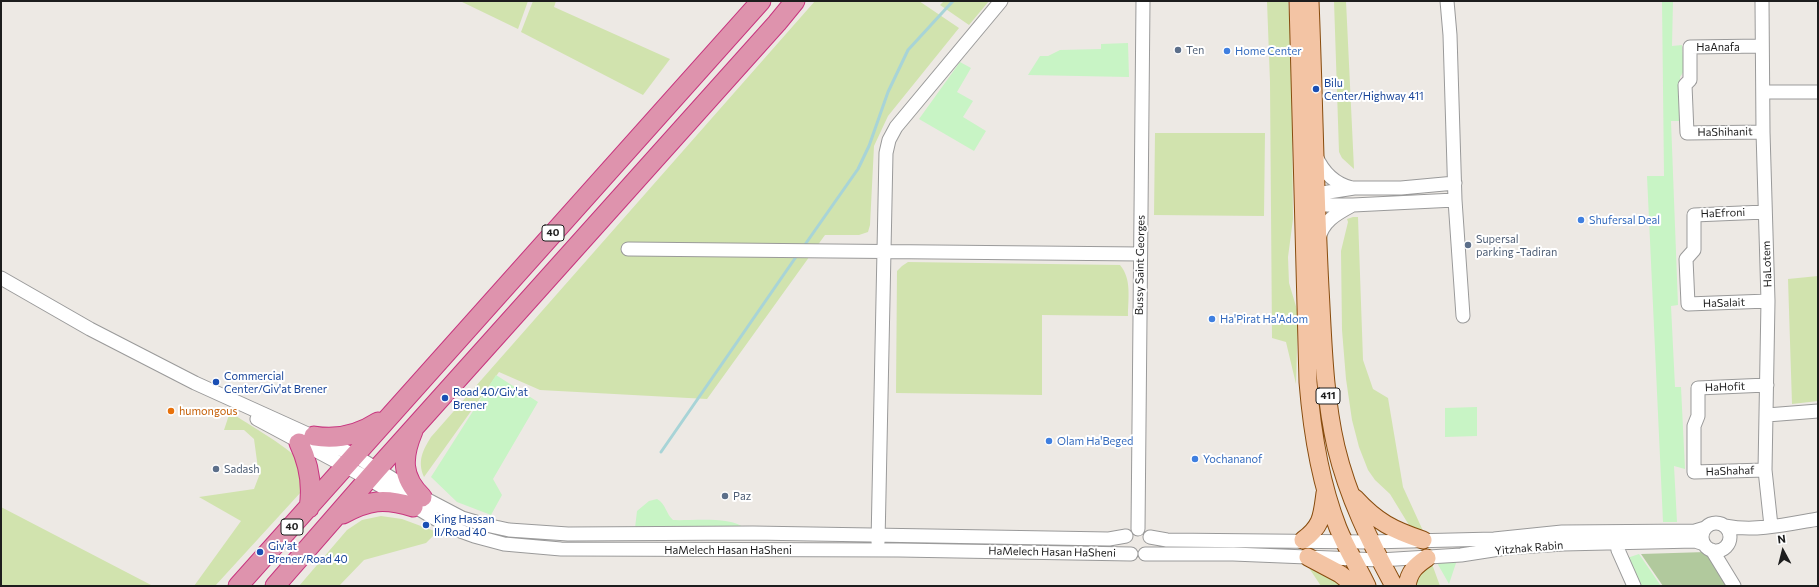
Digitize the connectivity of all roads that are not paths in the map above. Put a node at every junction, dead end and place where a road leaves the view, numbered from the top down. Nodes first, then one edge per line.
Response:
1 (761, 1) edge
2 (795, 1) edge
3 (1001, 1) edge
4 (1143, 1) edge
5 (1298, 1) edge
6 (1310, 1) edge
7 (1447, 1) edge
8 (1762, 1) edge
9 (1762, 46) junction
10 (1685, 85) joint
11 (1764, 92) junction
12 (1818, 92) edge
13 (1763, 132) junction
14 (1315, 155) junction
15 (1455, 183) junction
16 (1354, 188) junction
17 (1312, 200) junction
18 (1455, 200) junction
19 (1352, 205) junction
20 (1765, 212) junction
21 (1318, 243) junction
22 (628, 249) dead end
23 (1694, 250) joint
24 (883, 251) junction
25 (1140, 254) junction
26 (1, 272) edge
27 (1, 278) edge
28 (28, 293) junction
29 (1768, 301) junction
30 (1463, 316) dead end
31 (1766, 385) junction
32 (395, 409) junction
33 (1818, 411) edge
34 (1767, 415) junction
35 (416, 425) junction
36 (1694, 426) joint
37 (306, 440) junction
38 (350, 461) junction
39 (1765, 470) junction
40 (373, 474) junction
41 (1325, 486) junction
42 (1350, 492) junction
43 (417, 502) junction
44 (309, 508) junction
45 (1818, 519) edge
46 (329, 525) junction
47 (1769, 526) junction
48 (1705, 528) junction
49 (1138, 529) junction
50 (878, 535) junction
51 (1126, 536) junction
52 (1150, 536) junction
53 (1615, 537) junction
54 (1728, 537) junction
55 (1302, 540) junction
56 (1423, 540) junction
57 (1344, 542) junction
58 (1370, 542) junction
59 (1708, 547) junction
60 (878, 550) junction
61 (1131, 554) junction
62 (1145, 554) junction
63 (1308, 557) junction
64 (1427, 558) junction
65 (1354, 559) junction
66 (1380, 560) junction
67 (1732, 583) edge
68 (238, 586) edge
69 (275, 586) edge
70 (1354, 586) edge
71 (1367, 586) edge
72 (1394, 586) edge
73 (1407, 586) edge
74 (1634, 586) edge

1 - 32 highway, 40
2 - 35 highway, 40
3 - 24 street
4 - 25 street, Bussy Saint Georges
5 - 17 main road, 411
6 - 14 main road, 411
7 - 15 street
8 - 9 street, HaLotem
9 - 10 street, HaAnafa
9 - 11 street, HaLotem
10 - 13 street, HaShihanit
11 - 12 street
11 - 13 street, HaLotem
13 - 20 street, HaLotem
14 - 16 street
14 - 17 main road, 411
15 - 16 street
15 - 18 street
16 - 17 street
17 - 19 street
17 - 21 main road, 411
17 - 41 main road, 411
18 - 19 street
18 - 30 street
19 - 21 street
20 - 23 street, HaEfroni
20 - 29 street, HaLotem
21 - 42 main road, 411
22 - 24 street
23 - 29 street, HaSalait
24 - 25 street
24 - 50 street
25 - 49 street, Bussy Saint Georges
26 - 28 street
27 - 28 street
28 - 37 street, HaMelech Hasan HaSheni
29 - 31 street, HaLotem
31 - 34 street, HaLotem
31 - 36 street, HaHofit
32 - 37 highway
32 - 38 highway, 40
33 - 34 street
34 - 39 street, HaLotem
35 - 40 highway, 40
35 - 43 highway
36 - 39 street, HaShahaf
37 - 38 street, HaMelech Hasan HaSheni
37 - 44 highway
38 - 40 street, HaMelech Hasan HaSheni
38 - 44 highway, 40
39 - 47 street, HaLotem
40 - 43 street, HaMelech Hasan HaSheni
40 - 46 highway, 40
41 - 55 main road
41 - 57 main road, 411
42 - 56 main road
42 - 58 main road, 411
43 - 46 highway
43 - 50 street, HaMelech Hasan HaSheni
43 - 60 street, HaMelech Hasan HaSheni
44 - 68 highway, 40
45 - 47 street
46 - 69 highway, 40
47 - 54 street
48 - 53 street, Yitzhak Rabin
48 - 54 street
48 - 59 street
49 - 51 street
49 - 52 street
50 - 51 street, HaMelech Hasan HaSheni
50 - 60 street
51 - 61 street
52 - 55 street
52 - 62 street
53 - 56 street, Yitzhak Rabin
53 - 59 street, Yitzhak Rabin
53 - 64 street, Yitzhak Rabin
53 - 74 street
54 - 59 street
54 - 67 street
55 - 57 street
56 - 58 street, Yitzhak Rabin
57 - 58 street
57 - 65 main road, 411
58 - 66 main road, 411
59 - 67 street
60 - 61 street, HaMelech Hasan HaSheni
61 - 62 street
62 - 63 street
63 - 65 street
63 - 70 main road
64 - 66 street, Yitzhak Rabin
64 - 73 main road
65 - 66 street, Yitzhak Rabin
65 - 71 main road, 411
66 - 72 main road, 411

